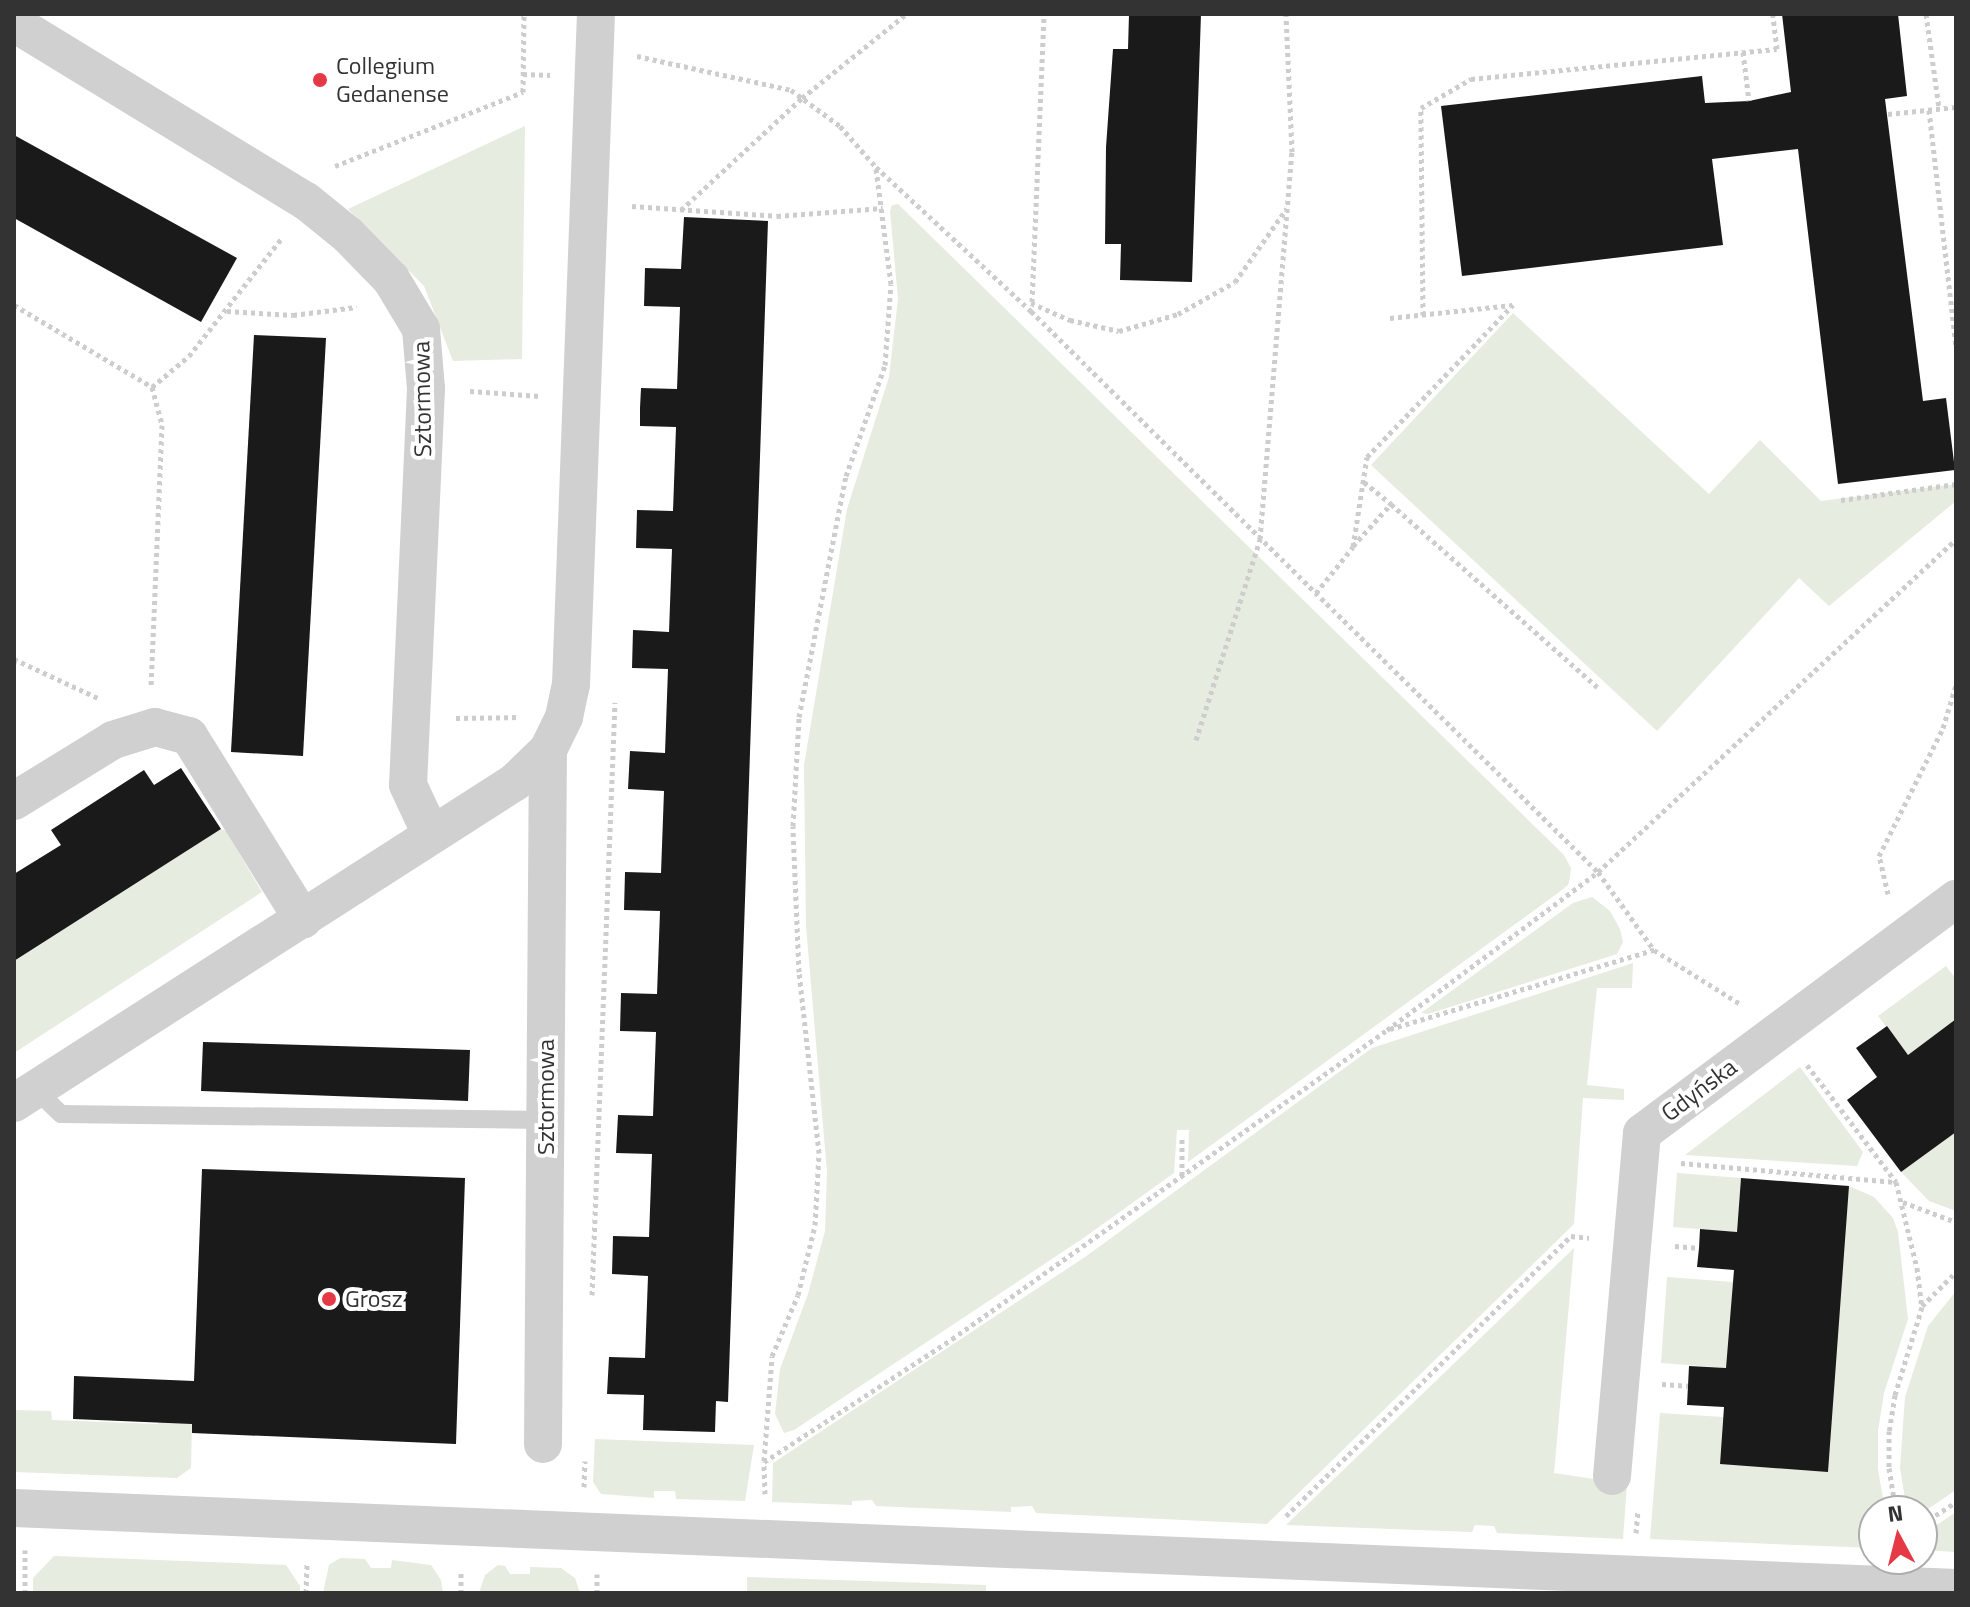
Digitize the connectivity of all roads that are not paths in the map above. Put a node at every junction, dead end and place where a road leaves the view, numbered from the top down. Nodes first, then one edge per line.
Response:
1 (596, 14) edge
2 (14, 23) edge
3 (548, 750) junction
4 (14, 801) edge
5 (431, 834) junction
6 (1956, 899) edge
7 (303, 920) junction
8 (25, 1096) edge
9 (545, 1120) junction
10 (543, 1444) dead end
11 (1612, 1476) dead end
12 (14, 1508) edge
13 (1956, 1588) edge

1 - 3 street, Sztormowa
2 - 5 street, Sztormowa
3 - 5 street, Sztormowa
3 - 9 street, Sztormowa
4 - 7 street
5 - 7 street, Sztormowa
6 - 11 street, Gdyńska
7 - 8 street, Sztormowa
8 - 9 lane
9 - 10 street, Sztormowa
12 - 13 street

